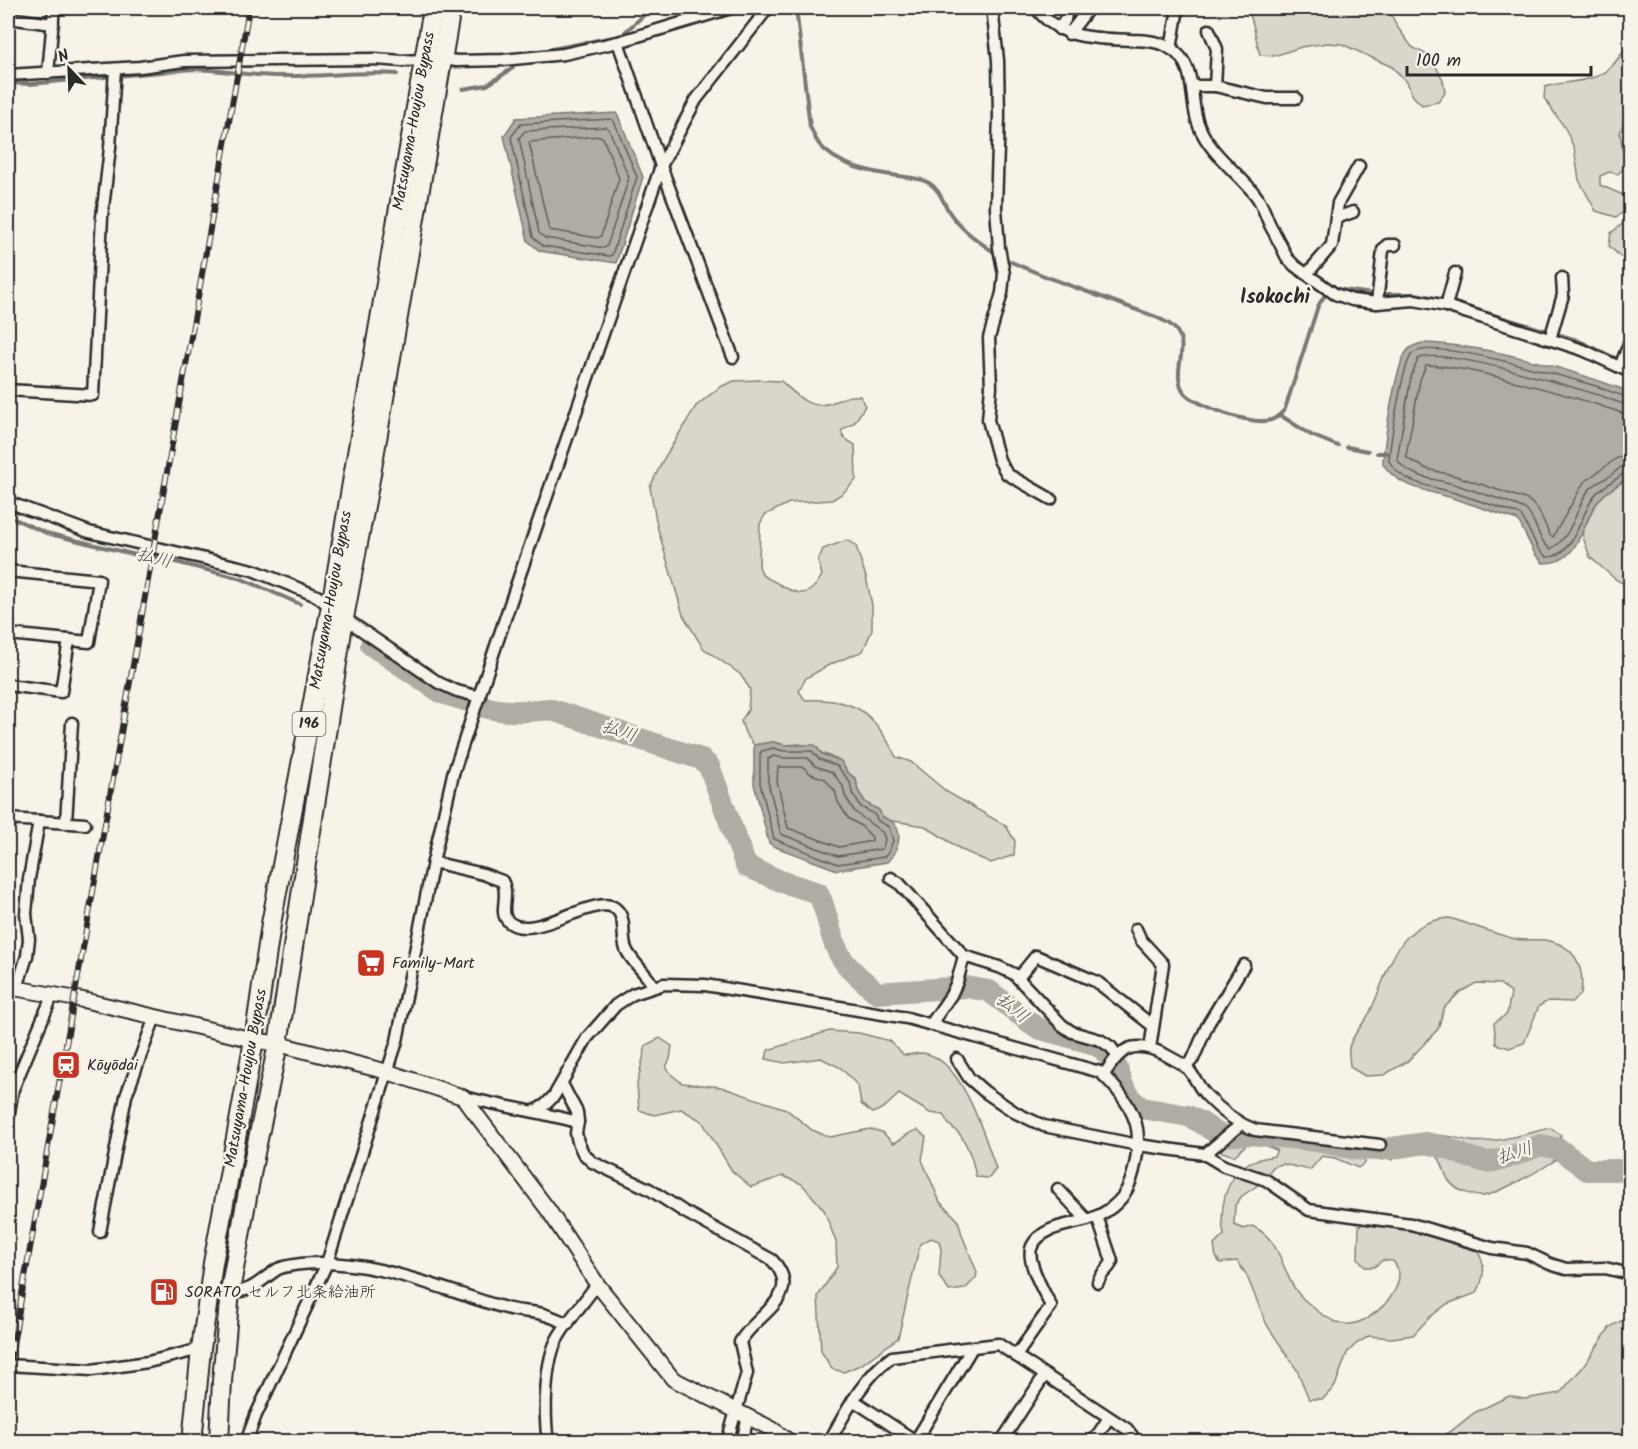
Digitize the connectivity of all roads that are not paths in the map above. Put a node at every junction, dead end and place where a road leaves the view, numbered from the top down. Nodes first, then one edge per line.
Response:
1 (54, 8) edge
2 (434, 8) edge
3 (451, 8) edge
4 (731, 8) edge
5 (992, 8) edge
6 (1036, 8) edge
7 (1068, 8) edge
8 (1089, 8) edge
9 (1178, 8) edge
10 (762, 9) edge
11 (8, 18) edge
12 (53, 24) junction
13 (1209, 30) dead end
14 (1064, 31) junction
15 (618, 42) junction
16 (1171, 48) junction
17 (433, 59) junction
18 (48, 73) junction
19 (114, 73) junction
20 (8, 75) edge
21 (1192, 86) junction
22 (1215, 86) junction
23 (1296, 98) dead end
24 (661, 166) junction
25 (1359, 166) dead end
26 (1353, 212) dead end
27 (1336, 218) junction
28 (1395, 245) dead end
29 (1455, 273) dead end
30 (1307, 274) junction
31 (1562, 278) dead end
32 (1377, 298) junction
33 (1447, 302) junction
34 (1552, 334) junction
35 (1630, 340) edge
36 (734, 357) dead end
37 (1624, 365) edge
38 (8, 390) edge
39 (1051, 498) dead end
40 (8, 502) edge
41 (8, 571) edge
42 (337, 612) junction
43 (8, 634) edge
44 (69, 640) junction
45 (8, 685) edge
46 (480, 696) junction
47 (72, 723) dead end
48 (8, 819) edge
49 (39, 821) junction
50 (66, 823) junction
51 (84, 824) dead end
52 (433, 862) junction
53 (891, 878) dead end
54 (1136, 929) dead end
55 (964, 956) junction
56 (1244, 965) dead end
57 (1018, 978) junction
58 (653, 986) junction
59 (13, 988) edge
60 (53, 994) junction
61 (155, 1017) junction
62 (931, 1024) junction
63 (1153, 1026) junction
64 (254, 1040) junction
65 (278, 1044) junction
66 (1150, 1048) junction
67 (957, 1059) dead end
68 (1114, 1059) junction
69 (1185, 1067) junction
70 (388, 1072) junction
71 (1104, 1075) junction
72 (562, 1084) junction
73 (463, 1097) junction
74 (535, 1111) junction
75 (8, 1118) edge
76 (578, 1122) junction
77 (1240, 1125) junction
78 (1380, 1144) dead end
79 (1138, 1145) junction
80 (1204, 1155) junction
81 (1058, 1189) dead end
82 (1092, 1218) junction
83 (100, 1232) dead end
84 (327, 1263) junction
85 (1630, 1274) edge
86 (1098, 1282) dead end
87 (597, 1284) junction
88 (230, 1292) junction
89 (568, 1324) junction
90 (972, 1348) junction
91 (201, 1349) junction
92 (1016, 1356) junction
93 (8, 1365) edge
94 (1044, 1376) junction
95 (853, 1400) junction
96 (742, 1414) junction
97 (1108, 1419) junction
98 (916, 1441) edge
99 (192, 1442) edge
100 (219, 1442) edge
101 (246, 1442) edge
102 (548, 1442) edge
103 (728, 1442) edge
104 (742, 1442) edge
105 (790, 1442) edge
106 (829, 1442) edge
107 (1001, 1442) edge
108 (1093, 1442) edge
109 (1137, 1442) edge

1 - 12 street
2 - 17 highway, Matsuyama-Houjou Bypass / 196
3 - 17 highway, Matsuyama-Houjou Bypass / 196
4 - 15 street
5 - 39 street
6 - 14 street
7 - 14 street
8 - 14 street
9 - 16 street
10 - 24 street
11 - 12 street
12 - 18 street
13 - 22 street
14 - 16 street
15 - 17 street
15 - 24 street
16 - 21 street
17 - 19 street
17 - 42 highway, Matsuyama-Houjou Bypass / 196
18 - 19 street
18 - 20 street
19 - 38 street
21 - 22 street
21 - 30 street
22 - 23 street
24 - 36 street
24 - 46 street
25 - 27 street
26 - 27 street
27 - 30 street
28 - 32 street
29 - 33 street
30 - 32 street
31 - 34 street
32 - 33 street
33 - 34 street
34 - 37 street
35 - 37 street
40 - 42 street
41 - 44 street
42 - 46 street
42 - 64 highway, Matsuyama-Houjou Bypass / 196
42 - 65 highway, Matsuyama-Houjou Bypass / 196
43 - 44 street
44 - 45 street
46 - 52 street
47 - 50 street
48 - 49 street
49 - 50 street
49 - 59 street
50 - 51 street
52 - 58 street
52 - 70 street
53 - 55 street
54 - 63 street
55 - 57 street
55 - 62 street
56 - 69 street
57 - 63 street
57 - 68 street
58 - 62 street
58 - 72 street
59 - 60 street
60 - 61 street
60 - 75 street
61 - 64 street
61 - 83 street
62 - 71 street
63 - 66 street
64 - 65 street
64 - 91 highway, Matsuyama-Houjou Bypass / 196
65 - 70 street
65 - 88 highway, Matsuyama-Houjou Bypass / 196
66 - 68 street
66 - 69 street
67 - 79 street
68 - 71 street
69 - 77 street
70 - 73 street
70 - 84 street
71 - 79 street
72 - 74 street
72 - 76 street
73 - 74 street
73 - 87 street
74 - 76 street
76 - 96 street
77 - 78 street
77 - 80 street
79 - 80 street
79 - 82 street
80 - 85 street
81 - 82 street
82 - 86 street
82 - 92 street
84 - 88 street
84 - 89 street
84 - 101 street
87 - 89 street
87 - 96 street
88 - 100 highway, Matsuyama-Houjou Bypass / 196
89 - 102 street
90 - 92 street
90 - 95 street
90 - 98 street
91 - 93 street
91 - 99 highway, Matsuyama-Houjou Bypass / 196
92 - 94 street
94 - 97 street
94 - 107 street
95 - 98 street
95 - 106 street
96 - 103 street
96 - 104 street
96 - 105 street
97 - 108 street
97 - 109 street

